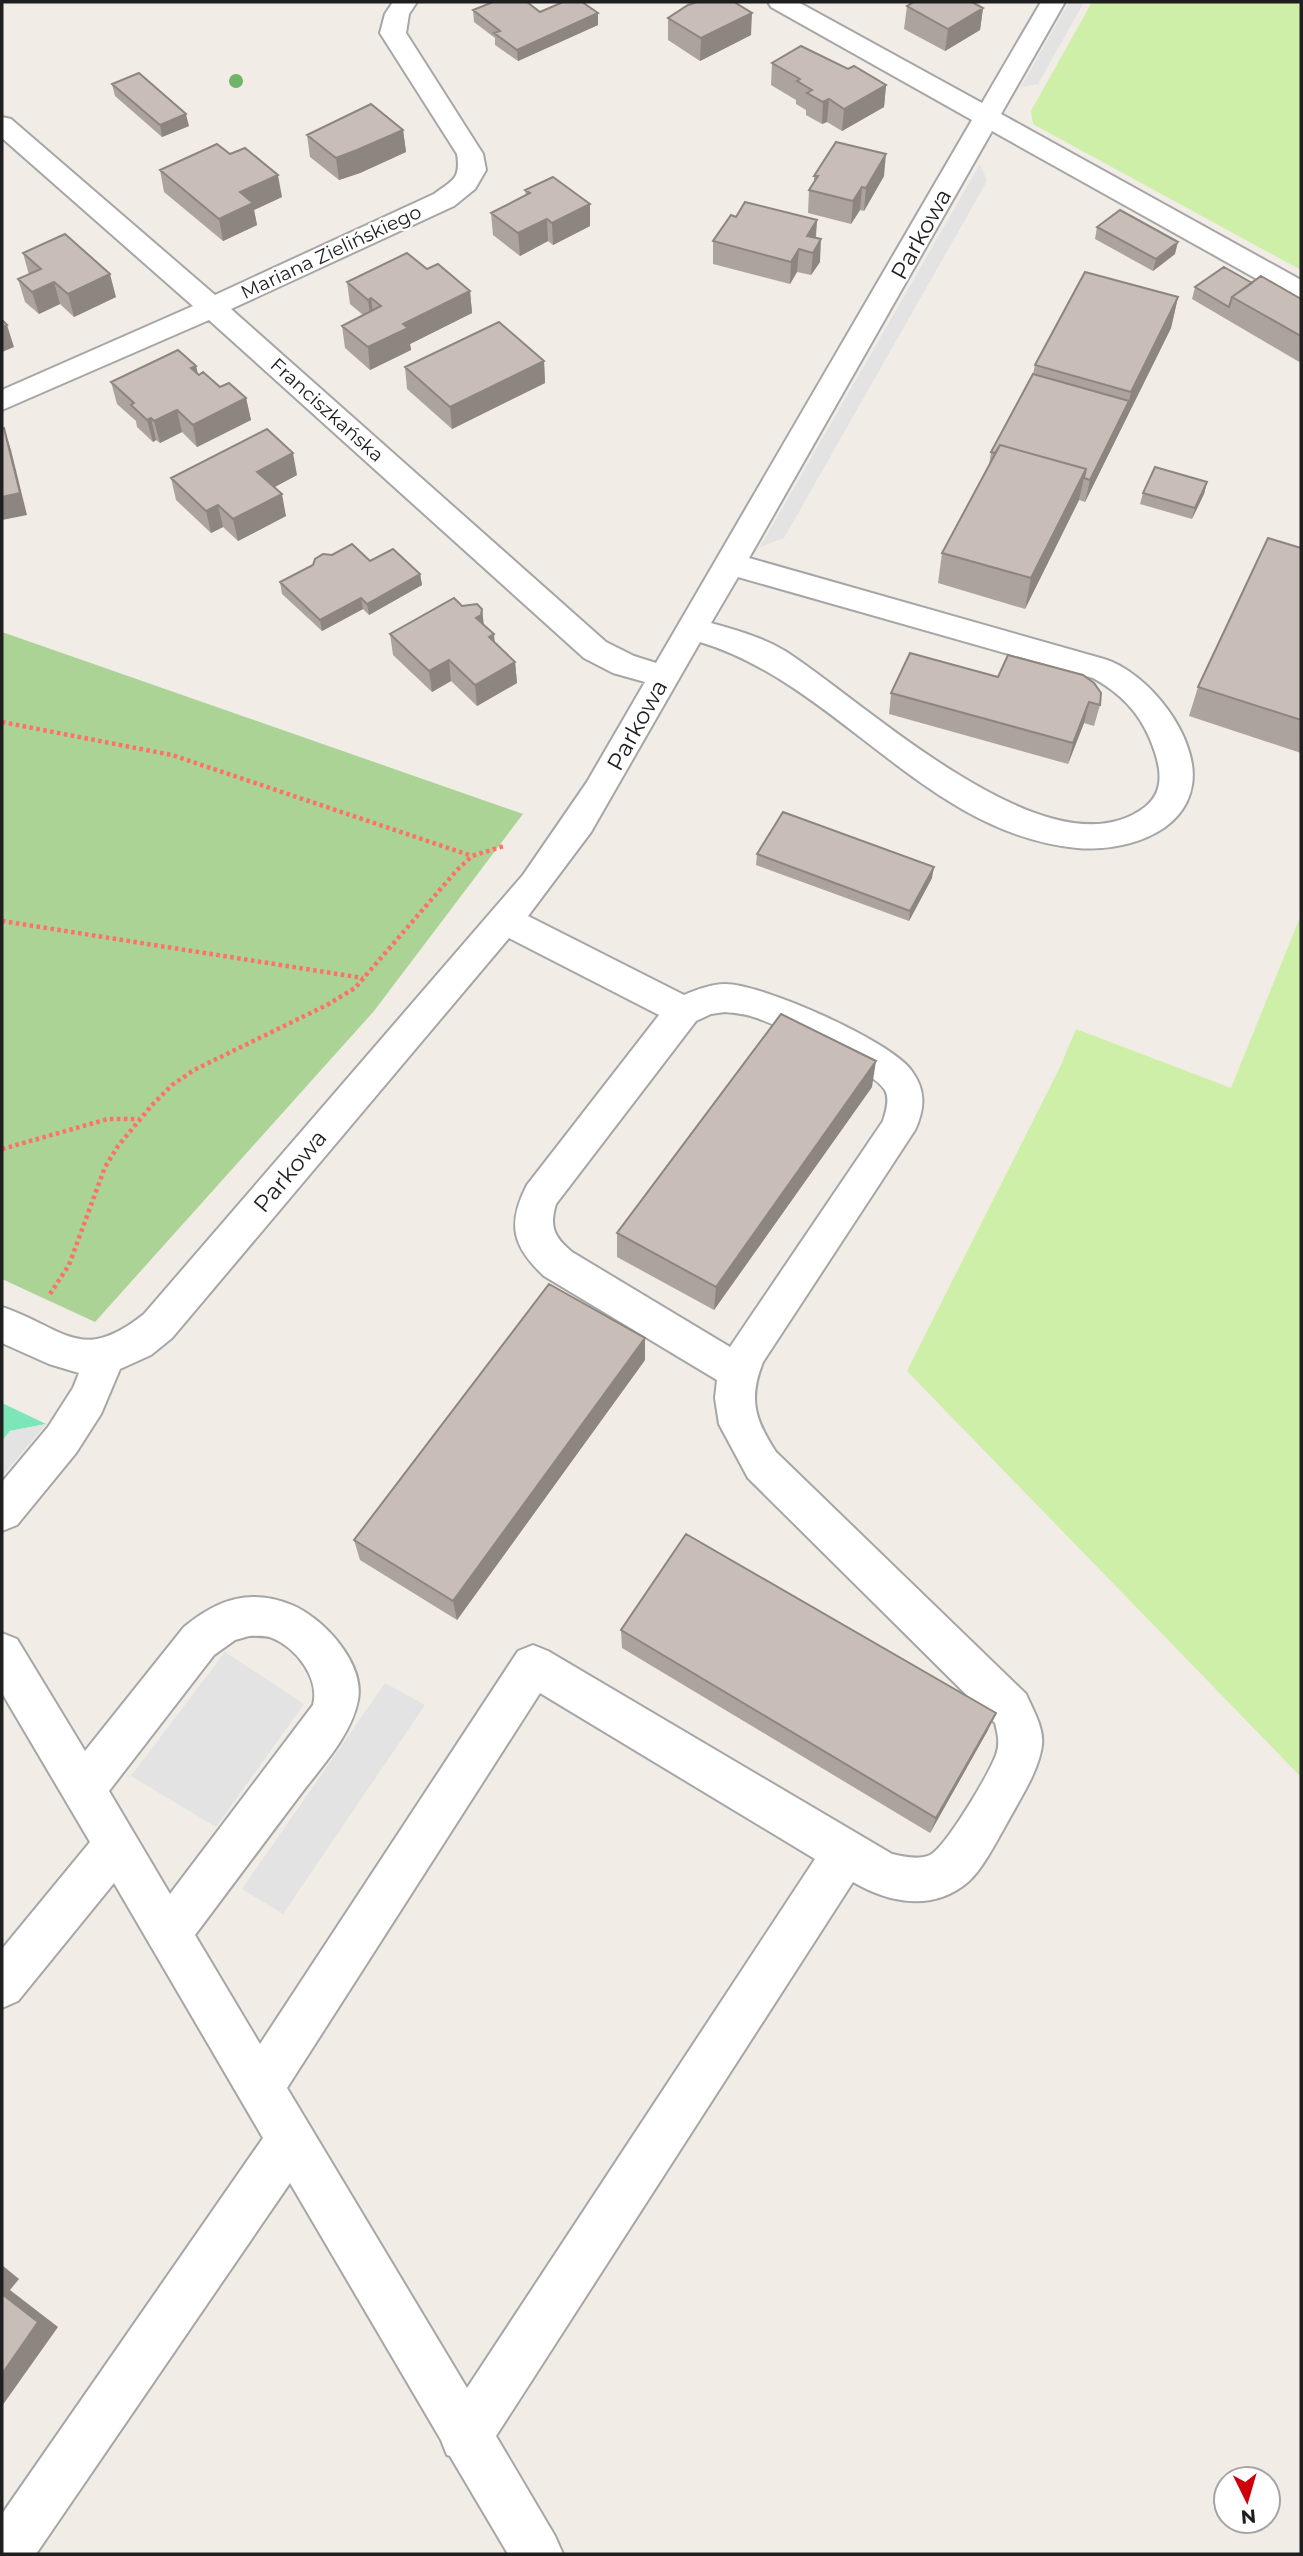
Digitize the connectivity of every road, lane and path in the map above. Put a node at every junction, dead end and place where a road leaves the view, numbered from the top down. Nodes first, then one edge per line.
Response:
1 (405, 2) edge
2 (780, 2) edge
3 (1053, 2) edge
4 (986, 118) junction
5 (2, 125) edge
6 (1301, 292) edge
7 (211, 308) junction
8 (2, 401) edge
9 (731, 564) junction
10 (692, 628) junction
11 (663, 676) junction
12 (2, 722) edge
13 (507, 845) dead end
14 (472, 856) junction
15 (505, 920) junction
16 (2, 921) edge
17 (364, 978) junction
18 (683, 1011) junction
19 (139, 1119) junction
20 (2, 1149) edge
21 (46, 1299) dead end
22 (2, 1324) edge
23 (104, 1357) junction
24 (738, 1372) junction
25 (2, 1512) edge
26 (2, 1653) edge
27 (82, 1790) junction
28 (115, 1846) junction
29 (846, 1852) junction
30 (168, 1934) junction
31 (2, 1985) edge
32 (260, 2088) junction
33 (290, 2141) junction
34 (465, 2437) junction
35 (5, 2554) edge
36 (537, 2554) edge

1 - 7 street, Mariana Zielińskiego
2 - 4 street
3 - 4 street, Parkowa
4 - 6 street
4 - 9 street, Parkowa
5 - 7 street, Franciszkańska
7 - 8 street, Mariana Zielińskiego
7 - 11 street, Franciszkańska
9 - 10 street, Parkowa
9 - 10 street
10 - 11 street, Parkowa
11 - 15 street, Parkowa
12 - 14 path
13 - 14 path
14 - 17 path
15 - 18 street
15 - 23 street, Parkowa
16 - 17 path
17 - 19 path
18 - 24 street
18 - 24 street
19 - 20 path
19 - 21 path
22 - 23 street
23 - 25 street
24 - 29 street
26 - 27 street
27 - 28 street
27 - 30 street
28 - 30 street
28 - 31 street
29 - 32 street
29 - 34 street
30 - 32 street
32 - 33 street
33 - 34 street
33 - 35 street
34 - 36 street

